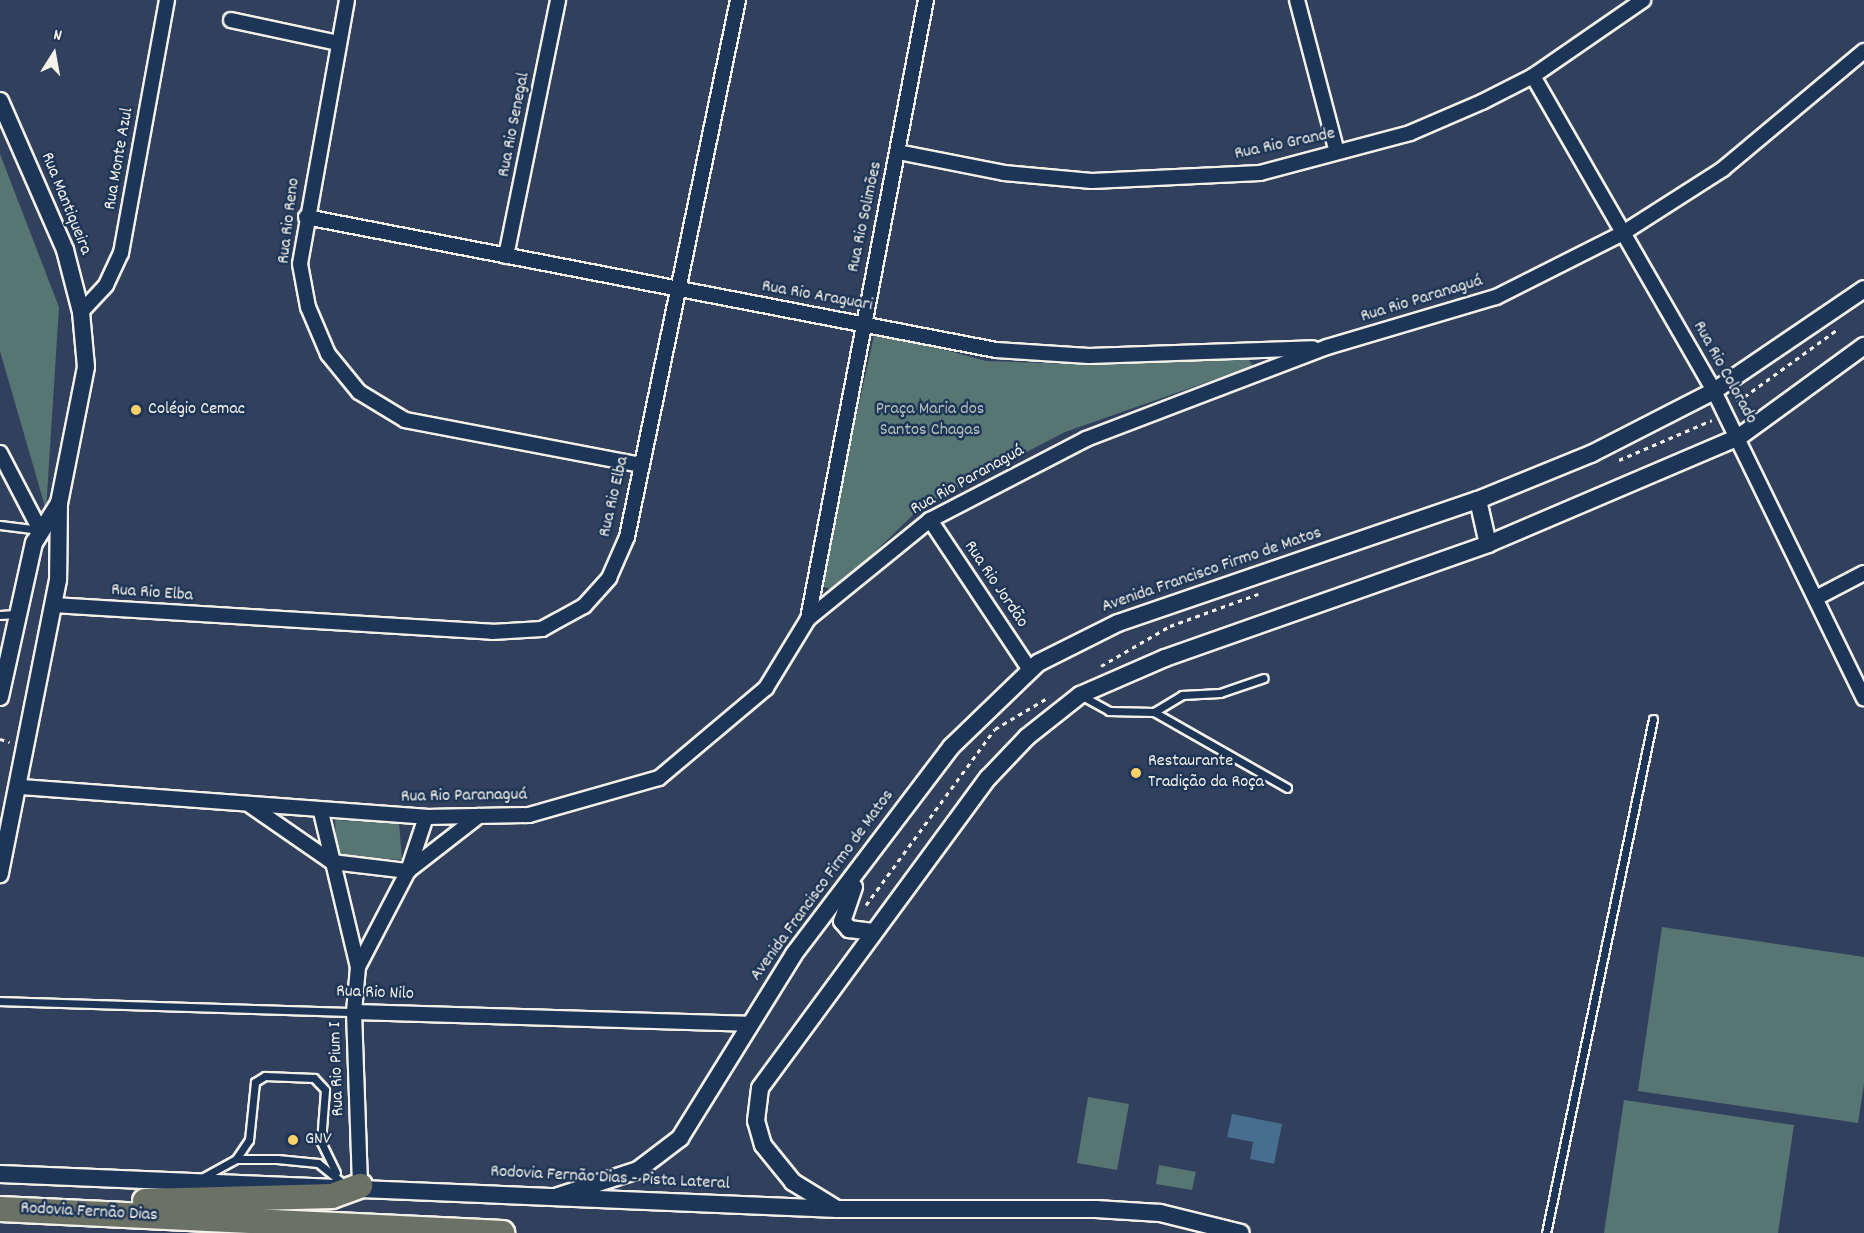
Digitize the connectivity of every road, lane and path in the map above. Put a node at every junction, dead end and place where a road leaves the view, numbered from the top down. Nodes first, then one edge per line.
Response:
1 (167, 0) edge
2 (347, 0) edge
3 (558, 0) edge
4 (738, 0) edge
5 (926, 0) edge
6 (1297, 0) edge
7 (1643, 0) edge
8 (231, 20) dead end
9 (338, 43) junction
10 (1864, 51) edge
11 (1533, 76) junction
12 (0, 101) edge
13 (898, 152) junction
14 (1337, 152) junction
15 (306, 217) junction
16 (1623, 233) junction
17 (506, 256) junction
18 (1864, 289) edge
19 (674, 290) junction
20 (81, 312) junction
21 (862, 322) junction
22 (1864, 346) edge
23 (1328, 347) junction
24 (1714, 391) junction
25 (1739, 437) junction
26 (0, 453) edge
27 (642, 465) junction
28 (1478, 500) junction
29 (59, 503) junction
30 (930, 520) junction
31 (0, 525) edge
32 (40, 530) junction
33 (1488, 544) junction
34 (60, 551) junction
35 (1864, 573) edge
36 (1816, 598) junction
37 (53, 605) junction
38 (8, 615) edge
39 (808, 618) junction
40 (1030, 670) junction
41 (1264, 678) dead end
42 (1080, 695) junction
43 (0, 697) edge
44 (1864, 698) edge
45 (1154, 712) junction
46 (1653, 719) dead end
47 (21, 787) junction
48 (1287, 788) dead end
49 (250, 806) junction
50 (321, 812) junction
51 (479, 816) junction
52 (426, 817) junction
53 (871, 854) junction
54 (332, 862) junction
55 (408, 871) junction
56 (0, 874) edge
57 (873, 932) junction
58 (358, 967) junction
59 (0, 1001) edge
60 (354, 1012) junction
61 (748, 1024) junction
62 (236, 1158) junction
63 (0, 1174) edge
64 (198, 1180) junction
65 (347, 1182) junction
66 (555, 1197) junction
67 (0, 1209) edge
68 (837, 1209) junction
69 (87, 1213) junction
70 (1222, 1230) edge
71 (502, 1233) edge
72 (1241, 1233) edge
73 (1546, 1233) edge

1 - 20 street, Rua Monte Azul
2 - 9 street, Rua Rio Reno
3 - 17 street, Rua Rio Senegal
4 - 19 street, Rua Rio Elba
5 - 13 street, Rua Rio Solimões
6 - 14 street
7 - 11 street, Rua Rio Grande
8 - 9 street
9 - 15 street, Rua Rio Reno
10 - 16 street, Rua Rio Paranaguá
11 - 14 street, Rua Rio Grande
11 - 16 street, Rua Rio Colorado
12 - 20 street, Rua Mantiqueira
13 - 14 street, Rua Rio Grande
13 - 21 street, Rua Rio Solimões
15 - 17 street, Rua Rio Araguari
15 - 27 street, Rua Rio Reno
16 - 23 street, Rua Rio Paranaguá
16 - 24 street, Rua Rio Colorado
17 - 19 street, Rua Rio Araguari
18 - 24 street, Avenida Francisco Firmo de Matos
19 - 21 street, Rua Rio Araguari
19 - 27 street, Rua Rio Elba
20 - 29 street, Rua Mantiqueira
21 - 23 street, Rua Rio Araguari
21 - 39 street, Rua Rio Solimões
22 - 25 street
23 - 30 street, Rua Rio Paranaguá
24 - 25 street, Rua Rio Colorado
24 - 28 street, Avenida Francisco Firmo de Matos
25 - 33 street
25 - 36 street, Rua Rio Colorado
26 - 32 street
27 - 37 street, Rua Rio Elba
28 - 33 street
28 - 40 street, Avenida Francisco Firmo de Matos
29 - 32 street, Rua Mantiqueira
29 - 34 street, Rua Mantiqueira
30 - 39 street, Rua Rio Paranaguá
30 - 40 street, Rua Rio Jordão
31 - 32 lane
32 - 34 street
32 - 38 street, Rua Mantiqueira
33 - 42 street
34 - 37 street, Rua Mantiqueira
35 - 36 street
36 - 44 street, Rua Rio Colorado
37 - 47 street, Rua Mantiqueira
38 - 43 street, Rua Mantiqueira
39 - 51 street, Rua Rio Paranaguá
40 - 53 street, Avenida Francisco Firmo de Matos
41 - 45 lane
42 - 45 lane
42 - 57 street
45 - 48 lane
46 - 73 lane
47 - 49 street, Rua Rio Paranaguá
47 - 56 street, Rua Mantiqueira
49 - 50 street, Rua Rio Paranaguá
49 - 54 street
50 - 52 street, Rua Rio Paranaguá
50 - 54 street, Rua Rio Pium I
51 - 52 street, Rua Rio Paranaguá
51 - 55 street
52 - 55 street
53 - 57 street
53 - 61 street, Avenida Francisco Firmo de Matos
54 - 55 street
54 - 58 street, Rua Rio Pium I
55 - 58 street
57 - 68 street
58 - 60 street, Rua Rio Pium I
59 - 60 lane, Rua Rio Nilo
60 - 61 street, Rua Rio Nilo
60 - 65 street, Rua Rio Pium I
61 - 66 street, Avenida Francisco Firmo de Matos
62 - 64 lane
62 - 65 lane
62 - 65 lane
63 - 64 street, Rodovia Fernão Dias - Pista Lateral
64 - 65 street, Rodovia Fernão Dias - Pista Lateral
65 - 66 street, Rodovia Fernão Dias - Pista Lateral
65 - 69 highway
66 - 68 street, Rodovia Fernão Dias - Pista Lateral
67 - 69 highway, Rodovia Fernão Dias
68 - 70 street, Rodovia Fernão Dias - Pista Lateral
69 - 71 highway, Rodovia Fernão Dias
70 - 72 street

